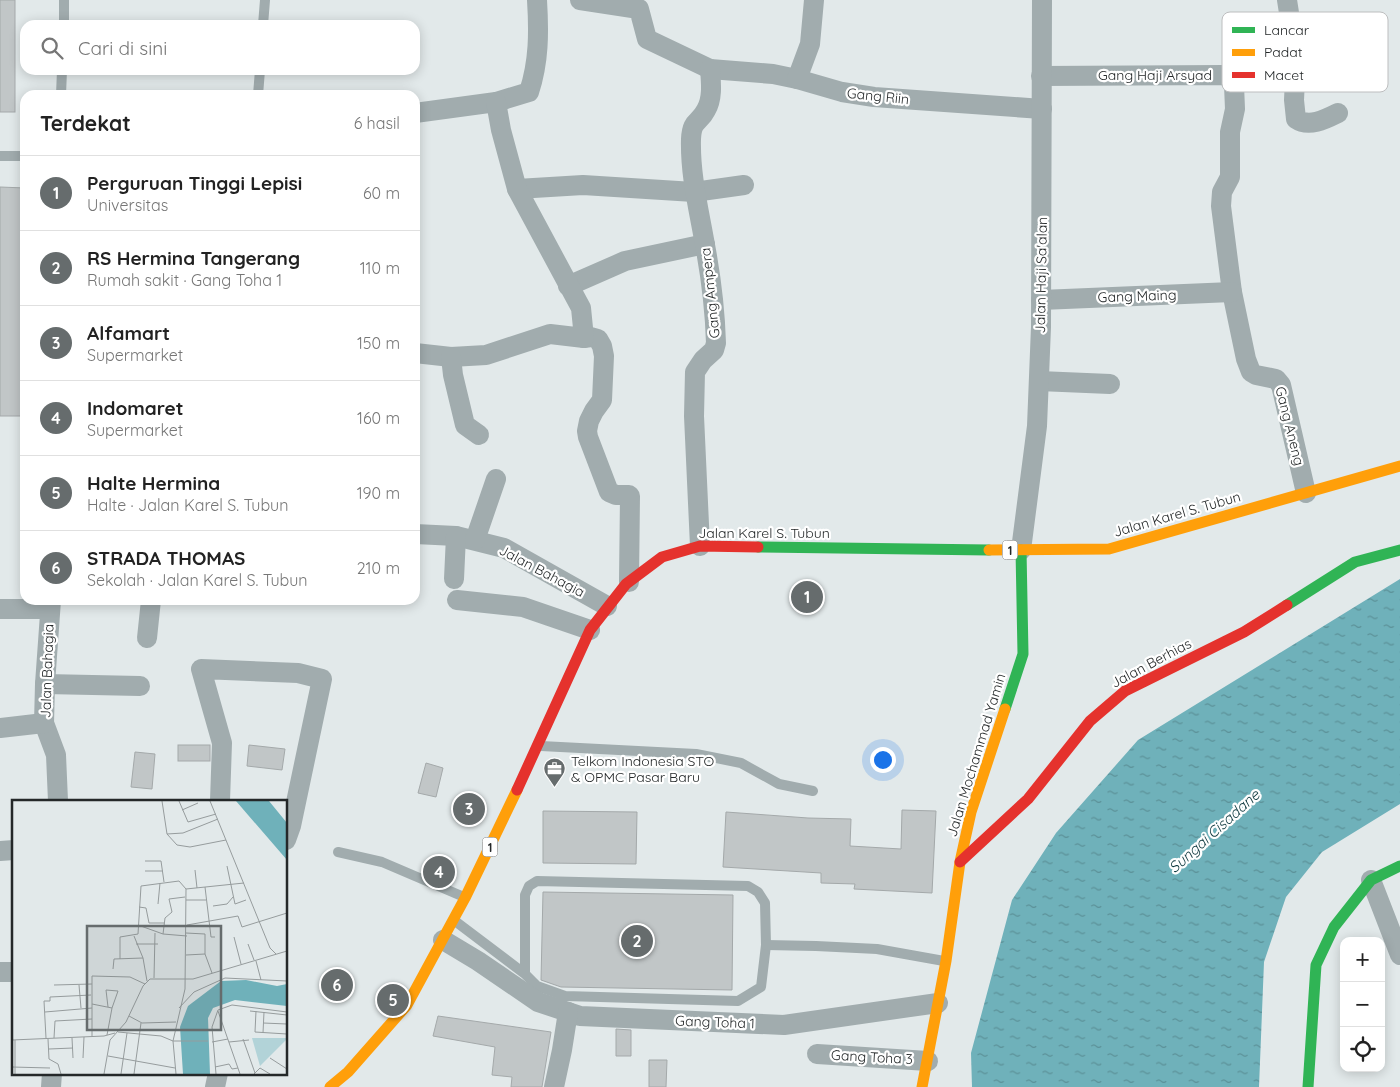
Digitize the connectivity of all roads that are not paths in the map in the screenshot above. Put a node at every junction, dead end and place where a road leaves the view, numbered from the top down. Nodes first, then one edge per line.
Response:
1 (64, 0) edge
2 (265, 0) edge
3 (537, 0) edge
4 (580, 0) edge
5 (814, 0) edge
6 (1042, 0) edge
7 (64, 20) edge
8 (263, 20) edge
9 (710, 69) junction
10 (62, 75) edge
11 (260, 75) edge
12 (1222, 75) edge
13 (1041, 76) junction
14 (797, 80) junction
15 (61, 90) edge
16 (258, 90) edge
17 (1234, 92) edge
18 (1294, 92) edge
19 (496, 102) junction
20 (1042, 109) junction
21 (420, 112) edge
22 (1338, 113) dead end
23 (0, 156) edge
24 (20, 156) edge
25 (744, 185) dead end
26 (517, 189) junction
27 (694, 192) junction
28 (705, 244) junction
29 (568, 286) junction
30 (1232, 292) junction
31 (1041, 300) junction
32 (584, 338) junction
33 (420, 354) edge
34 (451, 357) junction
35 (1038, 382) junction
36 (1110, 384) dead end
37 (479, 436) dead end
38 (1400, 466) edge
39 (496, 479) dead end
40 (1306, 493) junction
41 (420, 534) edge
42 (466, 538) junction
43 (700, 546) junction
44 (1021, 550) junction
45 (1400, 550) edge
46 (454, 579) dead end
47 (629, 582) junction
48 (458, 600) dead end
49 (42, 605) edge
50 (50, 605) edge
51 (150, 605) edge
52 (607, 606) junction
53 (0, 610) edge
54 (590, 630) junction
55 (147, 638) dead end
56 (45, 684) junction
57 (140, 686) dead end
58 (44, 723) junction
59 (0, 728) edge
60 (538, 746) junction
61 (813, 792) dead end
62 (58, 800) edge
63 (220, 800) edge
64 (288, 834) edge
65 (338, 852) dead end
66 (960, 862) junction
67 (1400, 866) edge
68 (1371, 880) junction
69 (465, 898) junction
70 (454, 920) junction
71 (443, 940) junction
72 (766, 945) junction
73 (1400, 955) edge
74 (946, 961) junction
75 (526, 974) junction
76 (938, 1003) junction
77 (568, 1012) junction
78 (817, 1054) dead end
79 (1309, 1058) junction
80 (928, 1061) junction
81 (52, 1074) edge
82 (218, 1074) edge
83 (1297, 1080) dead end
84 (51, 1087) edge
85 (215, 1087) edge
86 (330, 1087) edge
87 (554, 1087) edge
88 (922, 1087) edge
89 (1308, 1087) edge

1 - 7 lane
2 - 8 lane
3 - 19 street
4 - 9 street
5 - 14 street
6 - 13 street, Jalan Haji Sa'alan
9 - 14 street, Gang Riin
9 - 27 street, Gang Ampera
10 - 15 lane
11 - 16 lane
12 - 13 street, Gang Haji Arsyad
13 - 20 street, Jalan Haji Sa'alan
14 - 20 street, Gang Riin
17 - 30 street, Gang Haji Arsyad
18 - 22 street
19 - 21 street
19 - 26 street
20 - 31 street, Jalan Haji Sa'alan
23 - 24 lane
25 - 27 street
26 - 27 street
26 - 29 street
27 - 28 street, Gang Ampera
28 - 29 street
28 - 43 street, Gang Ampera
29 - 32 street
30 - 31 street, Gang Maing
30 - 40 street, Gang Aneng
31 - 35 street, Jalan Haji Sa'alan
32 - 34 street
32 - 47 street
33 - 34 street
34 - 37 street
35 - 36 street
35 - 44 street, Jalan Haji Sa'alan
38 - 40 main road, Jalan Karel S. Tubun / 1
39 - 42 street
40 - 44 main road, Jalan Karel S. Tubun / 1
41 - 42 street, Jalan Bahagia
42 - 46 street
42 - 52 street, Jalan Bahagia
43 - 44 main road, Jalan Karel S. Tubun / 1
43 - 47 main road, Jalan Karel S. Tubun / 1
44 - 66 main road, Jalan Mochammad Yamin
45 - 66 main road, Jalan Berhias
47 - 52 main road, Jalan Karel S. Tubun / 1
48 - 54 street
49 - 53 street
50 - 56 street, Jalan Bahagia
51 - 55 street
52 - 54 main road, Jalan Karel S. Tubun / 1
54 - 60 main road, Jalan Karel S. Tubun / 1
56 - 57 street
56 - 58 street, Jalan Bahagia
58 - 59 street
58 - 62 street, Jalan Bahagia
60 - 61 lane
60 - 69 main road, Jalan Karel S. Tubun / 1
63 - 64 street
65 - 69 lane
66 - 74 main road, Jalan Mochammad Yamin
67 - 68 main road
68 - 73 street
68 - 79 main road
69 - 70 main road, Jalan Karel S. Tubun / 1
70 - 71 main road, Jalan Karel S. Tubun / 1
70 - 75 lane
71 - 77 street, Gang Toha 1
71 - 86 main road, Jalan Karel S. Tubun / 1
72 - 74 lane
72 - 75 lane
72 - 75 lane
74 - 76 main road, Jalan Mochammad Yamin
76 - 77 street, Gang Toha 1
76 - 80 main road, Jalan Mochammad Yamin
77 - 87 street
78 - 80 street, Gang Toha 3
79 - 83 main road
79 - 89 main road
80 - 88 main road, Jalan Mochammad Yamin
81 - 84 street
82 - 85 street

